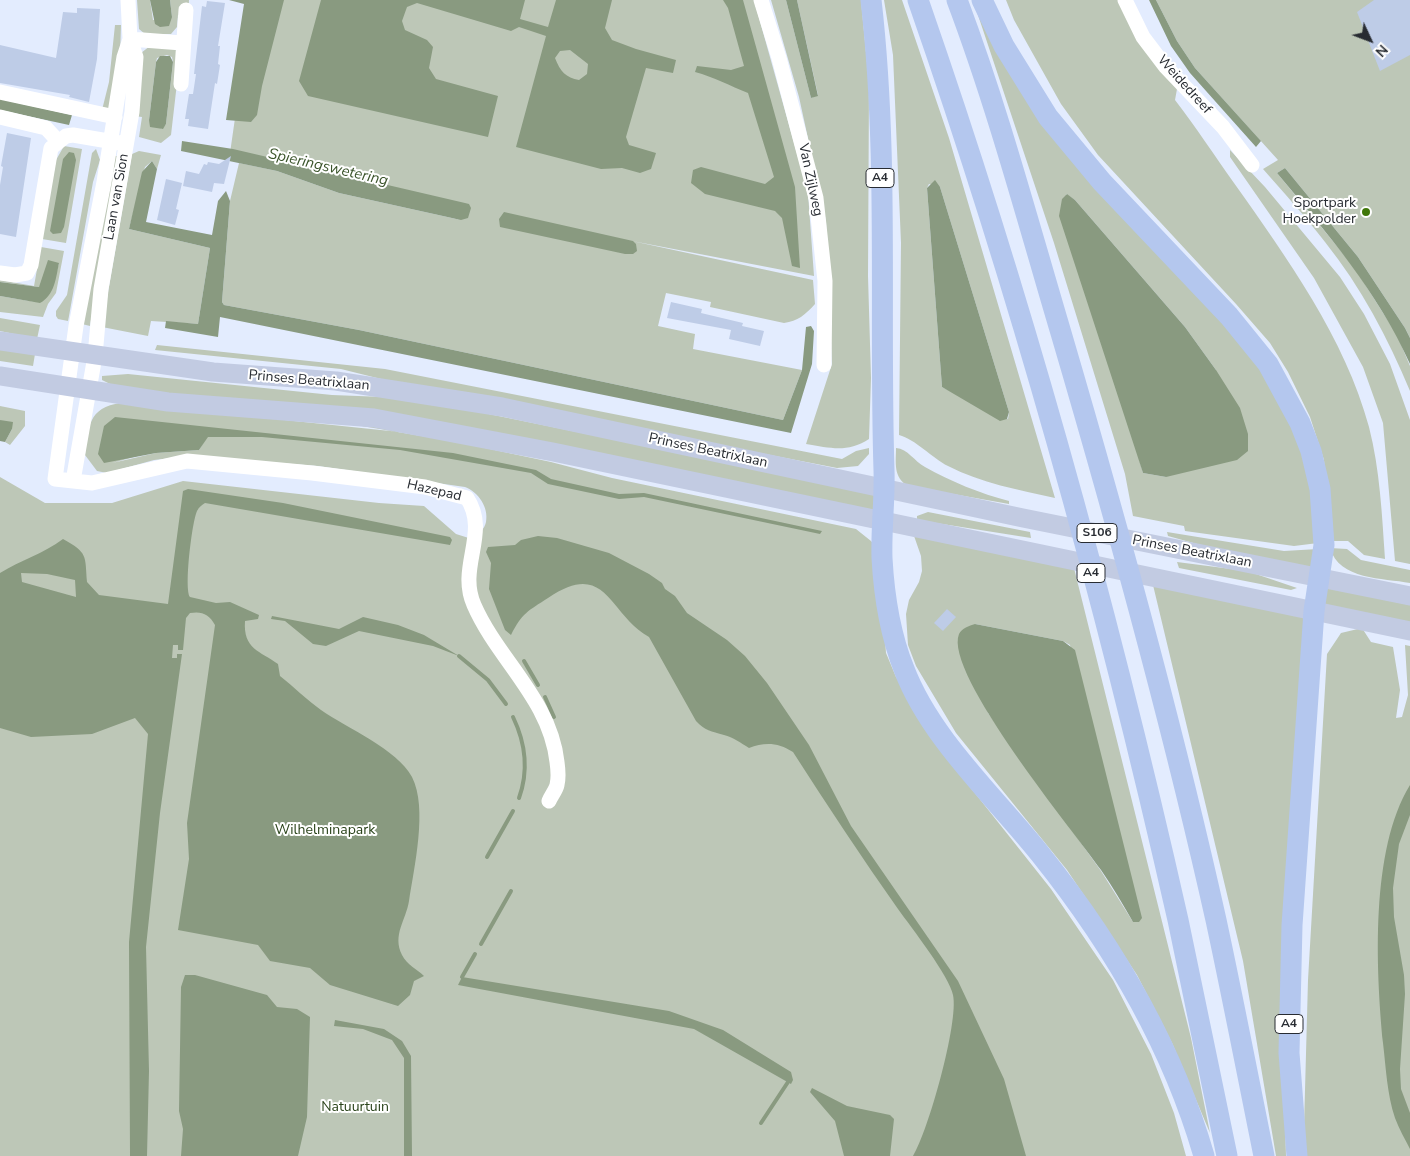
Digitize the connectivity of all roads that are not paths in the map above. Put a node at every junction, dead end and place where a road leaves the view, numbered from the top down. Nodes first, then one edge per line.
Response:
1 (128, 0) edge
2 (761, 0) edge
3 (871, 0) edge
4 (918, 0) edge
5 (957, 0) edge
6 (982, 0) edge
7 (1125, 0) edge
8 (186, 10) dead end
9 (130, 39) junction
10 (182, 43) junction
11 (180, 84) dead end
12 (0, 92) edge
13 (0, 116) edge
14 (115, 117) junction
15 (58, 141) junction
16 (111, 142) junction
17 (127, 143) junction
18 (1252, 165) dead end
19 (0, 273) edge
20 (0, 341) edge
21 (72, 353) junction
22 (95, 356) junction
23 (824, 364) dead end
24 (0, 376) edge
25 (69, 387) junction
26 (89, 391) junction
27 (73, 481) junction
28 (884, 488) junction
29 (884, 521) junction
30 (1318, 578) junction
31 (1410, 596) edge
32 (1314, 610) junction
33 (1410, 630) edge
34 (548, 802) dead end
35 (1204, 1156) edge
36 (1227, 1156) edge
37 (1264, 1156) edge
38 (1297, 1156) edge

1 - 9 street, Laan van Sion
2 - 23 street, Van Zijlweg
3 - 28 highway, A4
4 - 36 highway, A4
5 - 37 highway, A4
6 - 30 highway, A4
7 - 18 street, Weidedreef
8 - 10 street
9 - 10 street
9 - 14 street, Laan van Sion
9 - 17 street, Laan van Sion
10 - 11 street
12 - 14 street
13 - 15 street
14 - 16 street, Laan van Sion
15 - 16 street
15 - 19 street
16 - 17 street
16 - 21 street, Laan van Sion
17 - 22 street, Laan van Sion
20 - 21 main road, Prinses Beatrixlaan
21 - 22 main road, Prinses Beatrixlaan
21 - 25 street, Laan van Sion
22 - 26 street, Laan van Sion
22 - 28 main road, Prinses Beatrixlaan
24 - 25 main road
25 - 26 main road
25 - 27 street, Hazepad
26 - 27 street
26 - 29 main road
27 - 34 street, Hazepad
28 - 29 highway, A4
28 - 30 main road, Prinses Beatrixlaan / S106
29 - 32 main road, S106
29 - 35 highway, A4
30 - 31 main road, Prinses Beatrixlaan / S106
30 - 32 highway, A4
32 - 33 main road, S106
32 - 38 highway, A4

